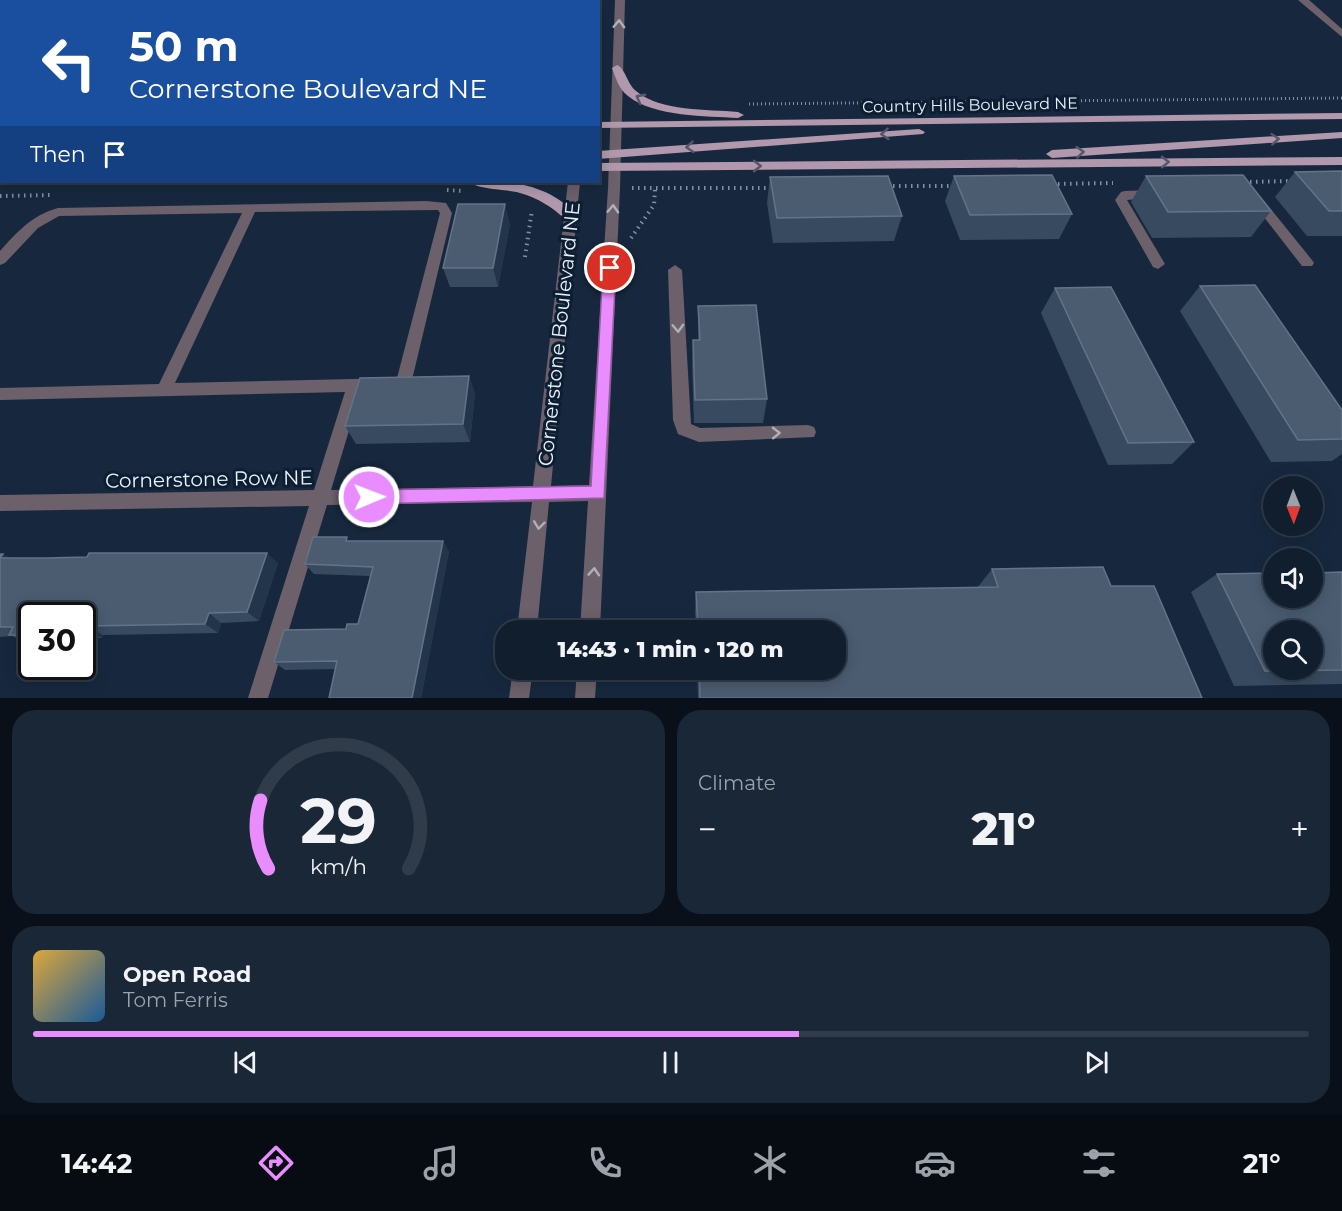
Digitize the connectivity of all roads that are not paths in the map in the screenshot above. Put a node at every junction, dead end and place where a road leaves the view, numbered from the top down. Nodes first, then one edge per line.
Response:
1 (620, 0) edge
2 (1303, 0) edge
3 (1342, 34) edge
4 (617, 68) junction
5 (1342, 116) edge
6 (1090, 120) junction
7 (822, 123) junction
8 (615, 124) junction
9 (600, 125) edge
10 (600, 132) edge
11 (1342, 135) edge
12 (1342, 160) edge
13 (1268, 161) junction
14 (609, 162) edge
15 (959, 164) junction
16 (1342, 166) edge
17 (574, 183) edge
18 (474, 186) edge
19 (1166, 194) edge
20 (1247, 195) edge
21 (251, 208) junction
22 (570, 216) junction
23 (0, 260) edge
24 (1307, 263) dead end
25 (1158, 264) dead end
26 (675, 270) dead end
27 (403, 384) junction
28 (425, 384) edge
29 (355, 386) junction
30 (164, 389) junction
31 (0, 394) edge
32 (808, 432) dead end
33 (599, 493) junction
34 (543, 494) junction
35 (322, 498) junction
36 (0, 504) edge
37 (528, 620) edge
38 (591, 620) edge
39 (521, 680) edge
40 (586, 680) edge
41 (258, 698) edge
42 (519, 698) edge
43 (585, 698) edge

4 -> 1 street, Cornerstone Boulevard NE
2 - 3 street
7 -> 4 main road
4 - 8 street, Cornerstone Boulevard NE
5 - 6 main road, Country Hills Boulevard NE
6 - 7 main road, Country Hills Boulevard NE
6 -> 14 main road
7 - 8 main road, Country Hills Boulevard NE
8 - 9 main road, Country Hills Boulevard NE
8 - 10 main road
8 - 14 street, Cornerstone Boulevard NE
15 -> 11 main road
12 - 13 main road
15 -> 13 main road
13 - 16 main road
14 -> 15 main road
33 -> 14 street, Cornerstone Boulevard NE
17 - 22 street, Cornerstone Boulevard NE
18 - 22 main road
19 - 25 street
20 - 24 street
21 - 23 street
21 - 27 street
21 - 30 street
22 - 34 street, Cornerstone Boulevard NE
26 -> 32 street
27 - 28 street
27 - 29 street
29 - 30 street
29 - 35 street
30 - 31 street
33 - 34 street, Cornerstone Row NE
38 -> 33 street, Cornerstone Boulevard NE
34 - 35 street, Cornerstone Row NE
34 -> 37 street, Cornerstone Boulevard NE
35 - 36 street, Cornerstone Row NE
35 - 41 street
39 - 42 street
40 - 43 street

